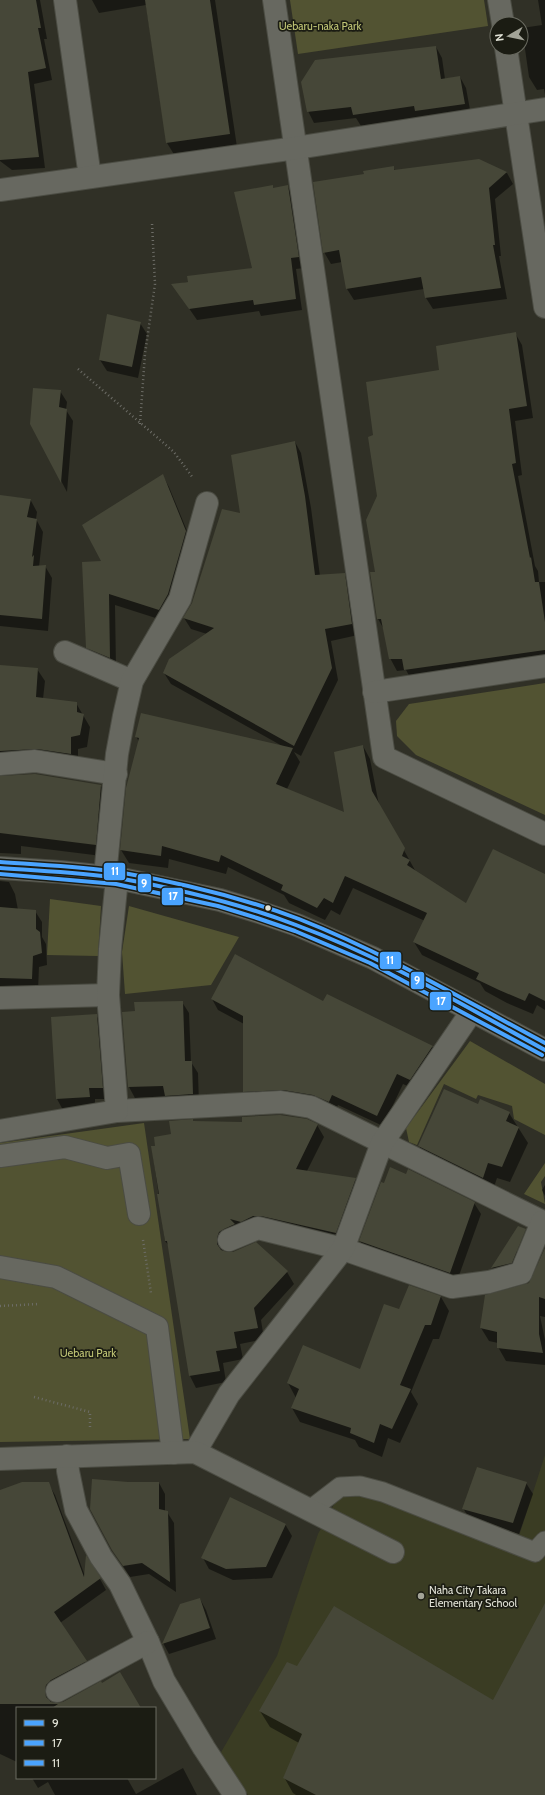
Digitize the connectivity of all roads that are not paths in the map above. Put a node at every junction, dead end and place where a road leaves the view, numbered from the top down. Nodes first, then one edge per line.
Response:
1 (65, 0) edge
2 (274, 0) edge
3 (499, 0) edge
4 (502, 16) edge
5 (507, 56) edge
6 (545, 109) edge
7 (516, 113) junction
8 (296, 148) junction
9 (90, 177) junction
10 (0, 190) edge
11 (545, 307) edge
12 (207, 503) road end
13 (64, 652) dead end
14 (545, 666) edge
15 (132, 681) junction
16 (374, 692) junction
17 (0, 764) edge
18 (116, 774) junction
19 (545, 834) edge
20 (0, 868) edge
21 (111, 877) junction
22 (108, 995) junction
23 (0, 998) edge
24 (472, 1011) junction
25 (545, 1050) edge
26 (118, 1111) junction
27 (0, 1131) edge
28 (382, 1143) junction
29 (0, 1156) edge
30 (139, 1214) road end
31 (543, 1223) edge
32 (229, 1240) dead end
33 (344, 1249) junction
34 (0, 1267) edge
35 (195, 1452) junction
36 (173, 1453) junction
37 (67, 1456) junction
38 (0, 1459) edge
39 (310, 1510) junction
40 (545, 1541) edge
41 (393, 1552) dead end
42 (148, 1642) junction
43 (57, 1691) dead end
44 (235, 1795) edge

1 - 9 street
2 - 8 street
3 - 4 street
5 - 7 street
6 - 7 street
7 - 8 street
7 - 11 street
8 - 9 street
8 - 16 street
9 - 10 street
12 - 15 street
13 - 15 street
14 - 16 street
15 - 18 street
16 - 19 street
17 - 18 street
18 - 21 street
20 - 21 street
21 - 22 street
21 - 24 street
22 - 23 street
22 - 26 street
24 - 25 street
24 - 28 street
26 - 27 street
26 - 28 street
28 - 31 street
28 - 33 street
29 - 30 street
31 - 33 street
32 - 33 street
33 - 35 street
34 - 36 street
35 - 36 street
35 - 39 street
36 - 37 street
37 - 38 street
37 - 42 street
39 - 40 lane
39 - 41 street
42 - 43 street
42 - 44 street

